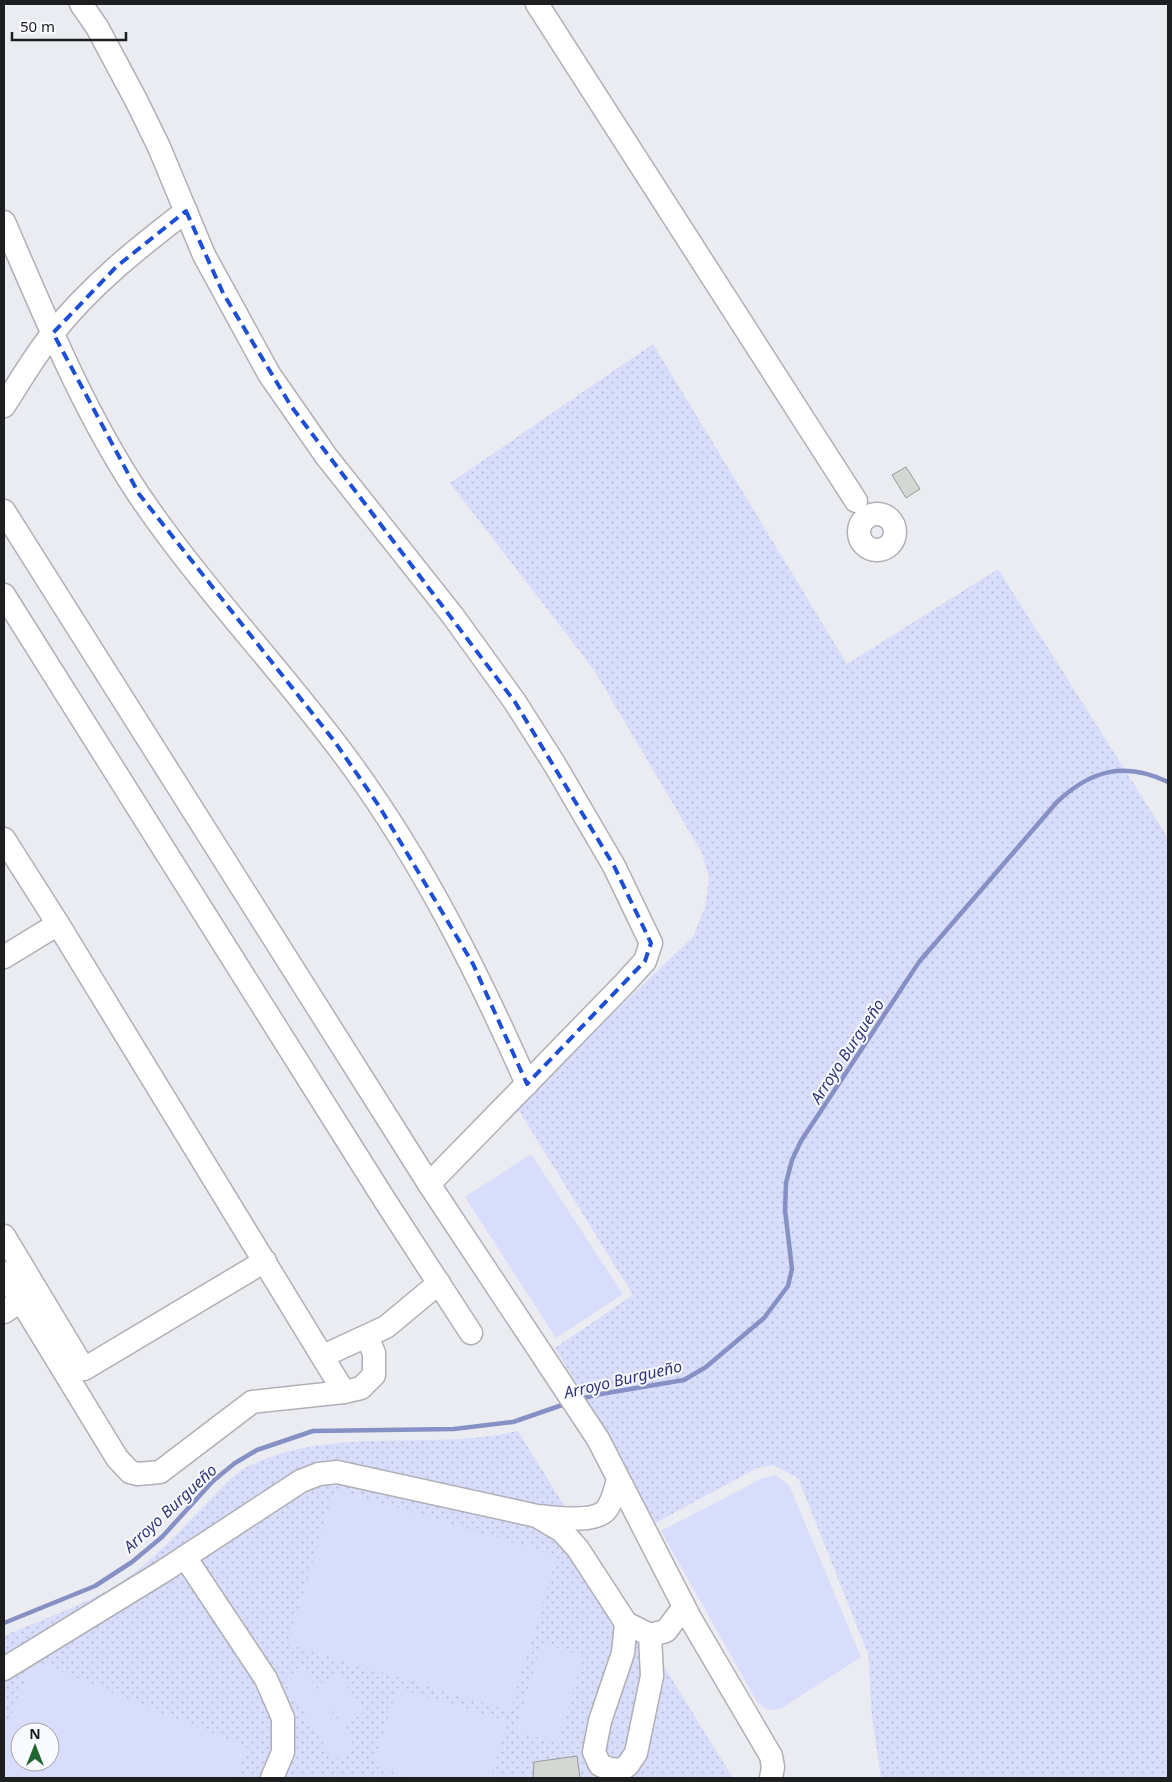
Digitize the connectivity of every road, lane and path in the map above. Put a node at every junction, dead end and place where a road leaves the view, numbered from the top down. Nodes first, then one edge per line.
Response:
1 (81, 4) edge
2 (537, 4) edge
3 (186, 211) junction
4 (4, 222) edge
5 (53, 333) junction
6 (4, 406) edge
7 (856, 501) junction
8 (4, 511) edge
9 (878, 514) junction
10 (859, 527) junction
11 (4, 595) edge
12 (4, 839) edge
13 (58, 924) junction
14 (4, 957) edge
15 (527, 1084) junction
16 (429, 1184) junction
17 (4, 1236) edge
18 (265, 1261) junction
19 (4, 1273) edge
20 (439, 1283) junction
21 (21, 1301) edge
22 (471, 1333) dead end
23 (367, 1337) junction
24 (323, 1356) junction
25 (344, 1392) junction
26 (618, 1480) junction
27 (601, 1514) junction
28 (537, 1516) junction
29 (638, 1520) junction
30 (578, 1549) junction
31 (185, 1557) junction
32 (684, 1607) junction
33 (626, 1623) junction
34 (650, 1634) junction
35 (4, 1669) edge
36 (272, 1778) edge
37 (771, 1778) edge

1 - 3 street
2 - 7 street
3 - 5 street
3 - 15 street
4 - 5 street
5 - 6 street
5 - 15 street
7 - 9 street
7 - 10 street
8 - 16 street
9 - 10 street
9 - 10 street
11 - 20 street
12 - 13 street
13 - 14 street
13 - 18 street
15 - 16 street
16 - 26 street
17 - 21 street
18 - 21 street
18 - 24 street
19 - 21 street
20 - 22 street
20 - 23 street
21 - 25 street
23 - 24 street
23 - 25 street
24 - 25 street
26 - 27 street
26 - 29 street
27 - 28 street
27 - 29 street
27 - 30 street
28 - 30 street
28 - 31 street
29 - 32 street
30 - 33 street
31 - 35 street
31 - 36 street
32 - 34 street
32 - 37 street
33 - 34 street
33 - 34 street

